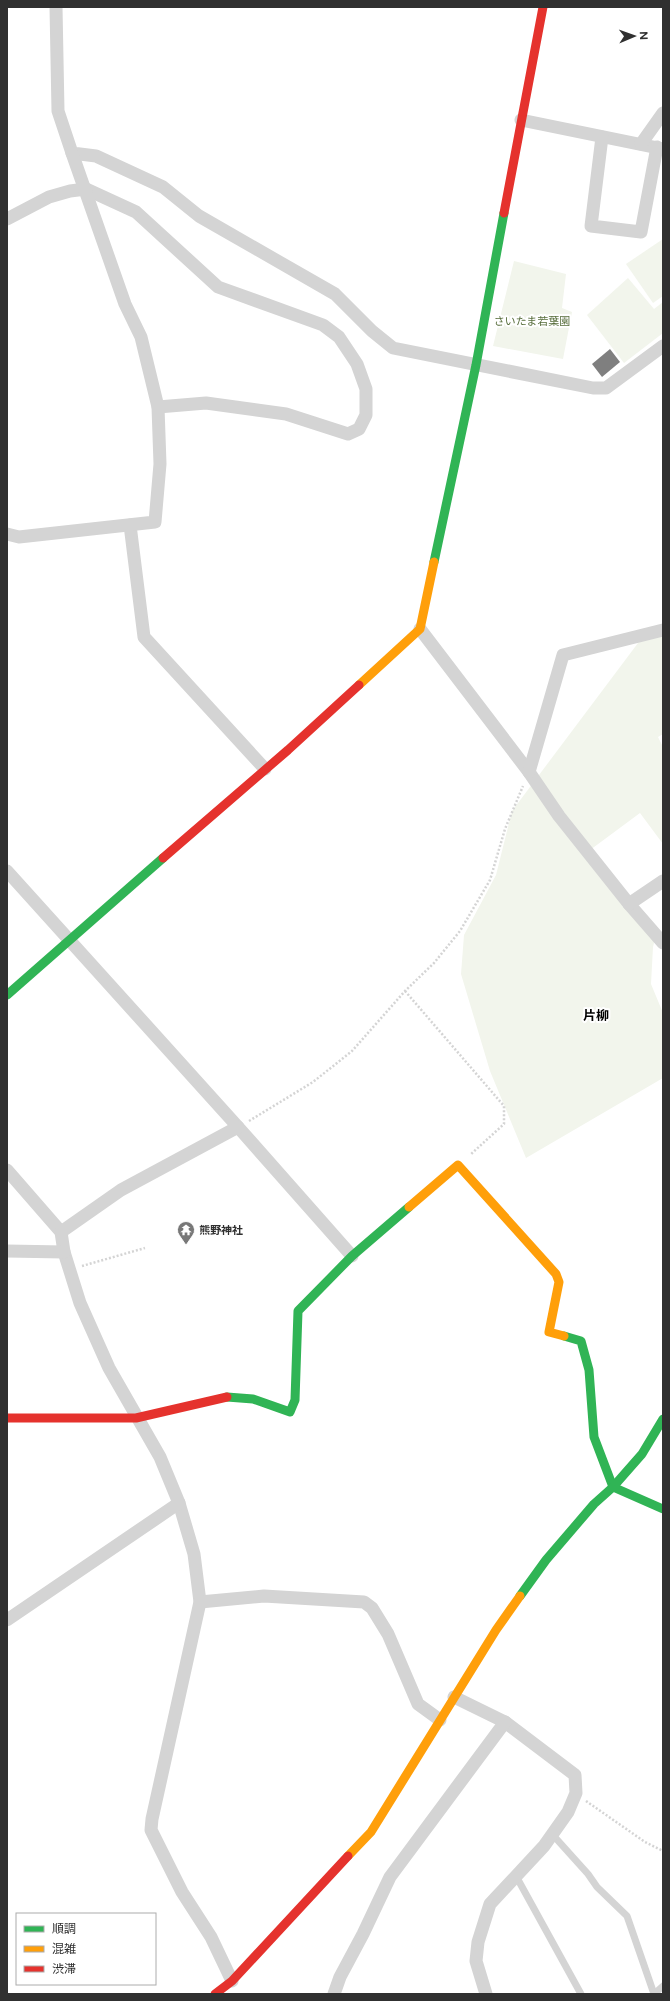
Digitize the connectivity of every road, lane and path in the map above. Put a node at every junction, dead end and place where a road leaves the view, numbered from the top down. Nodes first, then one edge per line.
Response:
1 (56, 7) edge
2 (543, 7) edge
3 (663, 113) edge
4 (522, 120) junction
5 (602, 136) junction
6 (641, 144) junction
7 (660, 148) edge
8 (72, 153) junction
9 (86, 189) junction
10 (7, 219) edge
11 (663, 346) edge
12 (476, 365) junction
13 (158, 407) junction
14 (130, 525) junction
15 (7, 534) edge
16 (420, 629) junction
17 (663, 630) edge
18 (265, 769) junction
19 (529, 772) junction
20 (7, 871) edge
21 (663, 881) edge
22 (629, 904) junction
23 (69, 939) junction
24 (663, 943) edge
25 (405, 991) junction
26 (7, 995) edge
27 (238, 1127) junction
28 (458, 1165) junction
29 (7, 1170) edge
30 (61, 1232) junction
31 (145, 1248) dead end
32 (7, 1251) edge
33 (64, 1252) junction
34 (352, 1256) junction
35 (70, 1270) junction
36 (7, 1418) edge
37 (136, 1418) junction
38 (663, 1418) edge
39 (613, 1487) junction
40 (179, 1503) junction
41 (663, 1509) edge
42 (200, 1602) junction
43 (7, 1620) edge
44 (454, 1697) junction
45 (440, 1720) junction
46 (505, 1722) junction
47 (576, 1793) junction
48 (552, 1834) junction
49 (663, 1851) edge
50 (516, 1876) junction
51 (232, 1982) junction
52 (663, 1986) edge
53 (215, 1994) edge
54 (334, 1994) edge
55 (486, 1994) edge
56 (581, 1994) edge
57 (654, 1994) edge

1 - 8 street
2 - 4 street
3 - 6 street
4 - 5 street
4 - 12 street
5 - 6 street
5 - 7 street
6 - 7 street
8 - 9 street
8 - 12 street
9 - 10 street
9 - 13 street
9 - 13 street
11 - 12 street
12 - 16 street
13 - 14 street
14 - 15 street
14 - 18 street
16 - 18 street
16 - 19 street
17 - 19 street
18 - 23 street
19 - 22 street
19 - 25 path
20 - 23 street
21 - 22 street
22 - 24 street
23 - 26 street
23 - 27 street
25 - 27 path
25 - 28 path
27 - 30 street
27 - 34 street
28 - 34 street
28 - 39 street
29 - 30 street
30 - 33 street
31 - 35 path
32 - 33 street
33 - 35 street
34 - 37 street
35 - 37 street
36 - 37 street
37 - 40 street
38 - 39 street
39 - 41 street
39 - 44 street
40 - 42 street
40 - 43 street
42 - 45 street
42 - 51 street
44 - 45 street
44 - 46 street
45 - 51 street
46 - 47 street
46 - 54 street
47 - 48 street
47 - 49 path
48 - 50 street
48 - 57 lane
50 - 55 street
50 - 56 lane
51 - 53 street
52 - 57 lane

